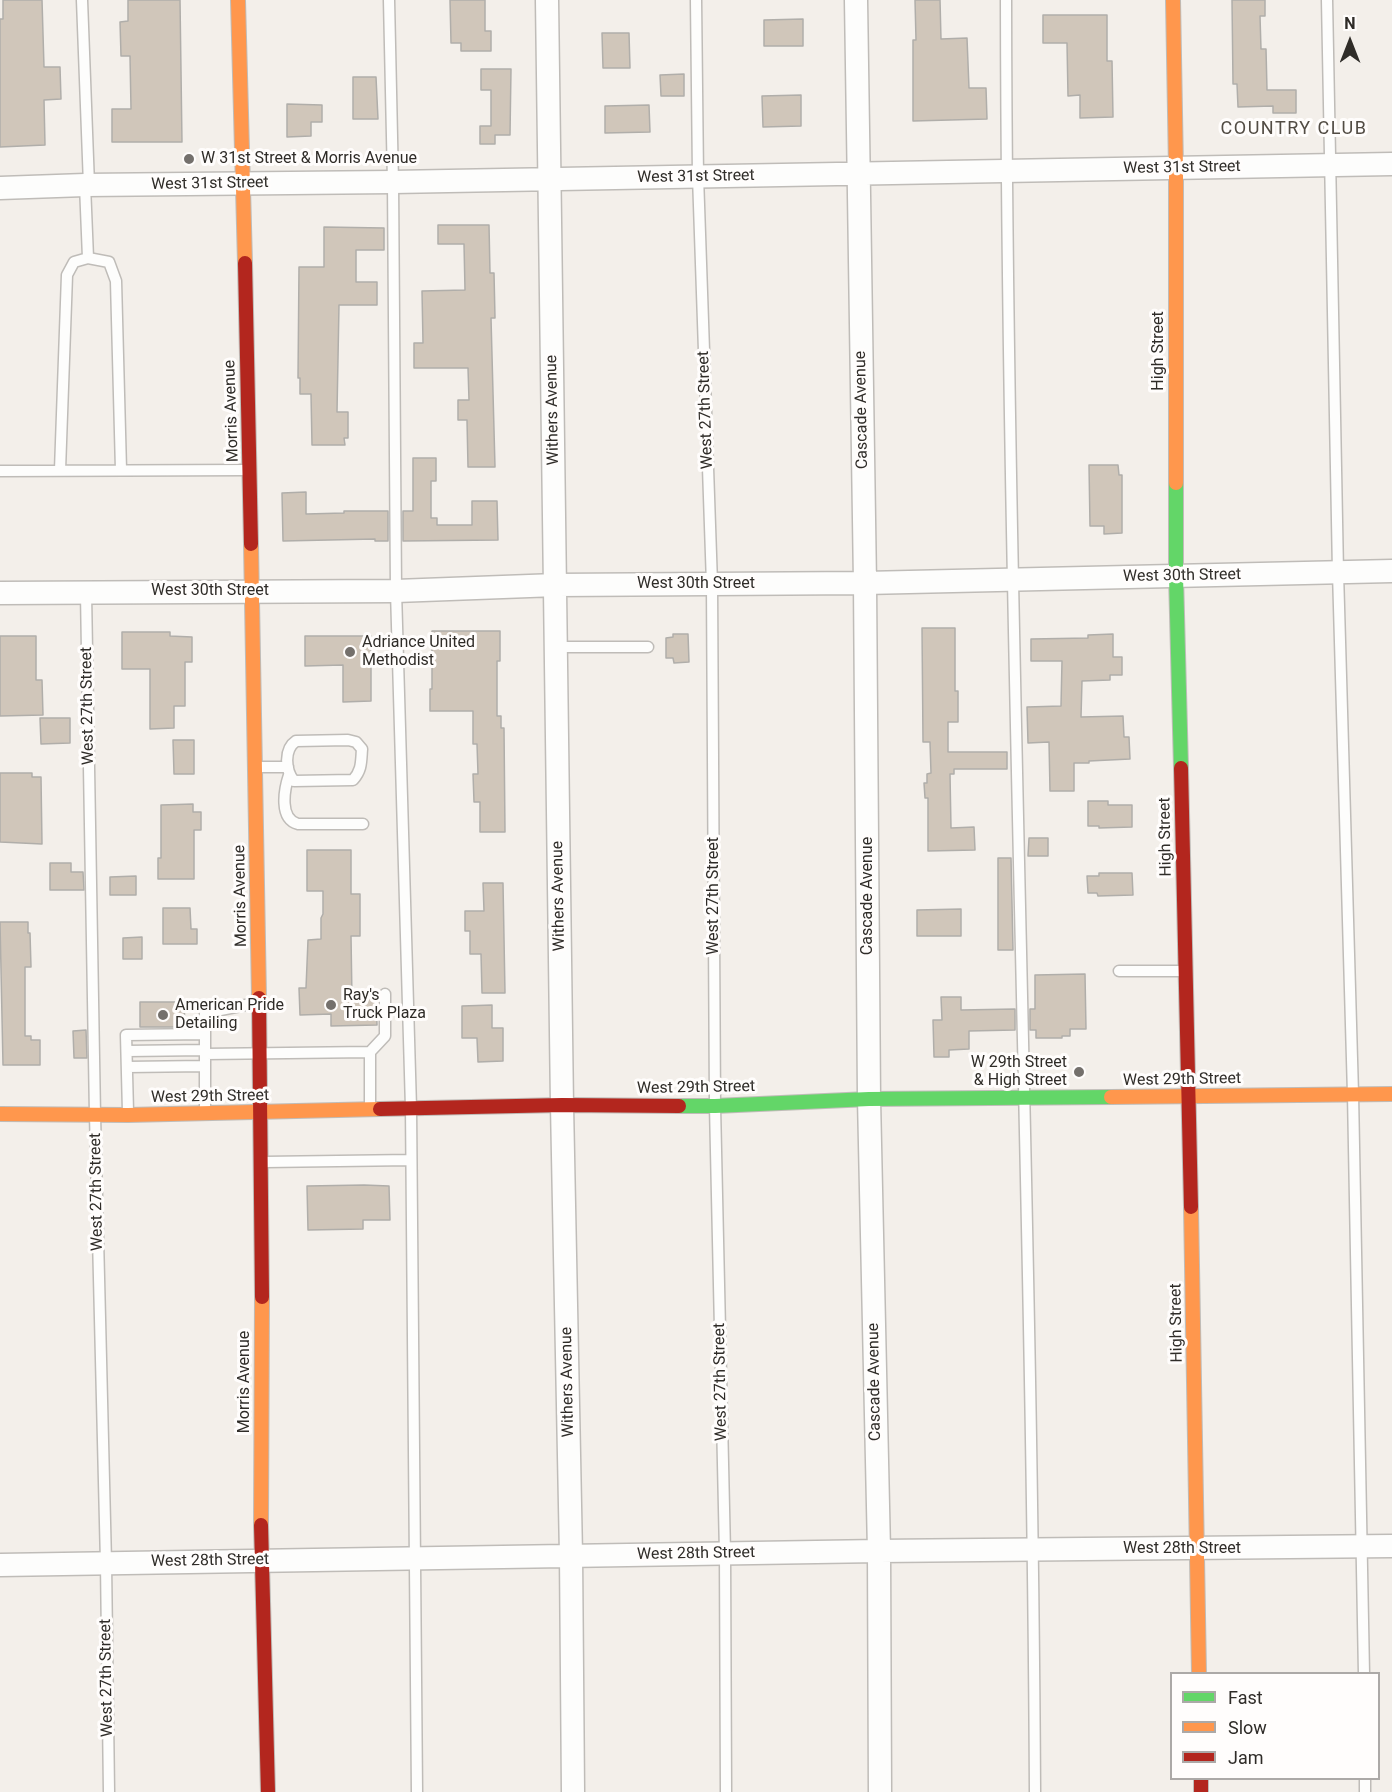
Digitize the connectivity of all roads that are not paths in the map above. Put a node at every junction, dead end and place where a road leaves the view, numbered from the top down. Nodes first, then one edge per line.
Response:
1 (82, 0) edge
2 (238, 0) edge
3 (389, 0) edge
4 (547, 0) edge
5 (696, 0) edge
6 (856, 0) edge
7 (1006, 0) edge
8 (1173, 0) edge
9 (1327, 0) edge
10 (1392, 164) edge
11 (1331, 165) junction
12 (1176, 168) junction
13 (1006, 171) junction
14 (857, 174) junction
15 (698, 176) junction
16 (550, 179) junction
17 (393, 182) junction
18 (241, 183) junction
19 (87, 185) junction
20 (0, 188) edge
21 (88, 258) junction
22 (60, 470) junction
23 (121, 470) junction
24 (250, 470) junction
25 (0, 471) edge
26 (1392, 571) edge
27 (1338, 572) junction
28 (1176, 576) junction
29 (1014, 579) junction
30 (865, 583) junction
31 (712, 584) junction
32 (556, 585) junction
33 (251, 591) junction
34 (396, 591) junction
35 (0, 593) edge
36 (86, 593) junction
37 (556, 647) junction
38 (648, 647) dead end
39 (254, 768) junction
40 (288, 771) junction
41 (363, 824) dead end
42 (1119, 971) dead end
43 (1186, 971) junction
44 (385, 994) dead end
45 (259, 1002) junction
46 (205, 1034) junction
47 (127, 1051) junction
48 (205, 1052) junction
49 (370, 1052) junction
50 (260, 1053) junction
51 (127, 1066) junction
52 (205, 1066) junction
53 (1353, 1094) junction
54 (1392, 1094) edge
55 (1189, 1096) junction
56 (1023, 1098) junction
57 (869, 1099) junction
58 (562, 1105) junction
59 (715, 1106) junction
60 (411, 1108) junction
61 (370, 1109) junction
62 (261, 1112) junction
63 (205, 1113) junction
64 (0, 1114) edge
65 (95, 1115) junction
66 (128, 1115) junction
67 (411, 1160) junction
68 (262, 1162) junction
69 (1392, 1546) edge
70 (1362, 1547) junction
71 (1034, 1549) junction
72 (1197, 1549) junction
73 (879, 1551) junction
74 (725, 1553) junction
75 (571, 1556) junction
76 (415, 1558) junction
77 (261, 1560) junction
78 (106, 1563) junction
79 (0, 1565) edge
80 (1199, 1672) edge
81 (1364, 1672) edge
82 (109, 1792) edge
83 (268, 1792) edge
84 (417, 1792) edge
85 (573, 1792) edge
86 (726, 1792) edge
87 (880, 1792) edge
88 (1035, 1792) edge

1 - 19 lane
2 - 18 street, Morris Avenue
3 - 17 lane
4 - 16 street, Withers Avenue
5 - 15 lane, West 27th Street
6 - 14 street, Cascade Avenue
7 - 13 lane
8 - 12 street, High Street
9 - 11 lane
10 - 11 street, West 31st Street
11 - 12 street, West 31st Street
11 - 27 lane
12 - 13 street, West 31st Street
12 - 28 street, High Street
13 - 14 street, West 31st Street
13 - 29 lane
14 - 15 street, West 31st Street
14 - 30 street, Cascade Avenue
15 - 16 street, West 31st Street
15 - 31 lane, West 27th Street
16 - 17 street, West 31st Street
16 - 32 street, Withers Avenue
17 - 18 street, West 31st Street
17 - 34 lane
18 - 19 street, West 31st Street
18 - 24 street, Morris Avenue
19 - 20 street, West 31st Street
19 - 21 lane
21 - 22 lane
21 - 23 lane
22 - 23 lane
22 - 25 lane
23 - 24 lane
24 - 33 street, Morris Avenue
26 - 27 street, West 30th Street
27 - 28 street, West 30th Street
27 - 53 lane
28 - 29 street, West 30th Street
28 - 43 street, High Street
29 - 30 street, West 30th Street
29 - 56 lane
30 - 31 street, West 30th Street
30 - 57 street, Cascade Avenue
31 - 32 street, West 30th Street
31 - 59 lane, West 27th Street
32 - 34 street, West 30th Street
32 - 37 street, Withers Avenue
33 - 34 street, West 30th Street
33 - 36 street, West 30th Street
33 - 39 street, Morris Avenue
34 - 60 lane
35 - 36 street, West 30th Street
36 - 65 lane, West 27th Street
37 - 38 lane
37 - 58 street, Withers Avenue
39 - 40 lane
39 - 45 street, Morris Avenue
40 - 40 lane
40 - 41 lane
42 - 43 lane
43 - 55 street, High Street
44 - 49 lane
45 - 46 lane
45 - 50 street, Morris Avenue
46 - 47 lane
46 - 48 lane
47 - 48 lane
47 - 51 lane
48 - 50 lane
48 - 52 lane
49 - 50 lane
49 - 61 lane
50 - 62 street, Morris Avenue
51 - 52 lane
51 - 66 lane
52 - 63 lane
53 - 54 street, West 29th Street
53 - 55 street, West 29th Street
53 - 70 lane
55 - 56 street, West 29th Street
55 - 72 street, High Street
56 - 57 street, West 29th Street
56 - 71 lane
57 - 59 street, West 29th Street
57 - 73 street, Cascade Avenue
58 - 59 street, West 29th Street
58 - 60 street, West 29th Street
58 - 75 street, Withers Avenue
59 - 74 lane, West 27th Street
60 - 61 street, West 29th Street
60 - 67 lane
61 - 62 street, West 29th Street
62 - 63 street, West 29th Street
62 - 68 street, Morris Avenue
63 - 66 street, West 29th Street
64 - 65 street, West 29th Street
65 - 66 street, West 29th Street
65 - 78 lane, West 27th Street
67 - 68 lane
67 - 76 lane
68 - 77 street, Morris Avenue
69 - 70 street, West 28th Street
70 - 72 street, West 28th Street
70 - 81 lane
71 - 72 street, West 28th Street
71 - 73 street, West 28th Street
71 - 88 lane
72 - 80 street, High Street
73 - 74 street, West 28th Street
73 - 87 street, Cascade Avenue
74 - 75 street, West 28th Street
74 - 86 lane, West 27th Street
75 - 76 street, West 28th Street
75 - 85 street, Withers Avenue
76 - 77 street, West 28th Street
76 - 84 lane
77 - 78 street, West 28th Street
77 - 83 street, Morris Avenue
78 - 79 street, West 28th Street
78 - 82 lane, West 27th Street

